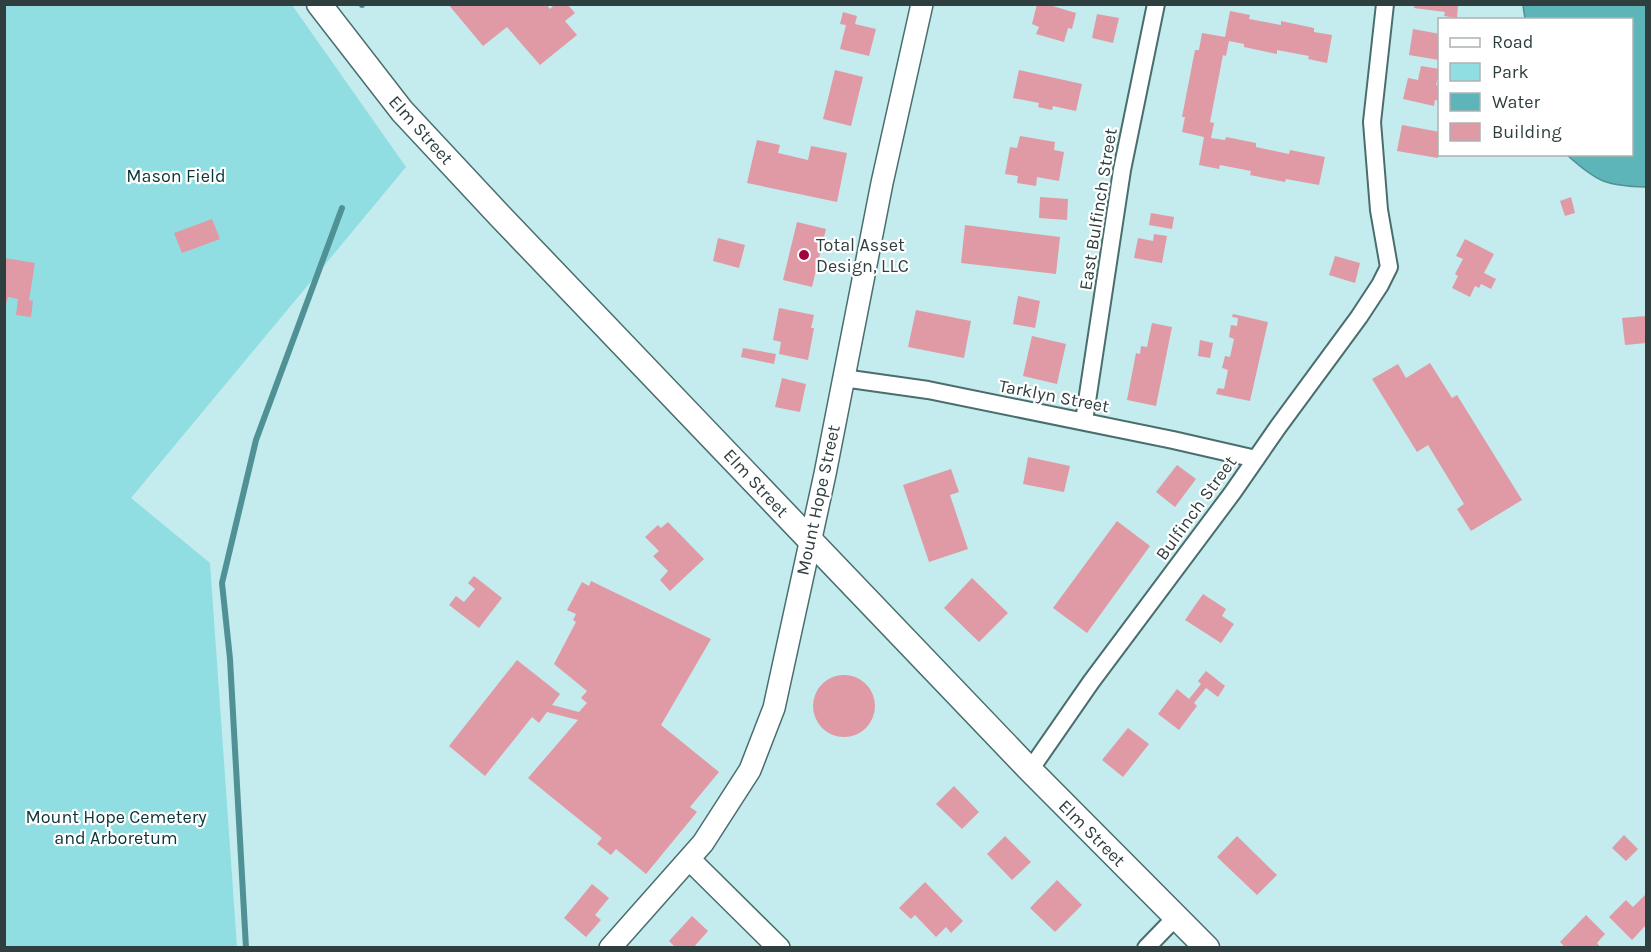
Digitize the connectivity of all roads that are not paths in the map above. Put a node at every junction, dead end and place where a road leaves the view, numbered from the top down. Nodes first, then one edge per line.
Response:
1 (319, 4) edge
2 (922, 4) edge
3 (1156, 4) edge
4 (1385, 4) edge
5 (843, 378) junction
6 (1084, 422) junction
7 (1256, 459) junction
8 (810, 541) junction
9 (1030, 770) junction
10 (689, 859) junction
11 (1176, 917) junction
12 (610, 948) edge
13 (779, 948) edge
14 (1146, 948) edge
15 (1207, 948) edge

1 - 8 main road, Elm Street
2 - 5 street, Mount Hope Street
3 - 6 street, East Bulfinch Street
4 - 7 street, Bulfinch Street
5 - 6 street, Tarklyn Street
5 - 8 street, Mount Hope Street
6 - 7 street, Tarklyn Street
7 - 9 street, Bulfinch Street
8 - 9 main road, Elm Street
8 - 10 street, Mount Hope Street
9 - 11 main road, Elm Street
10 - 12 street, Mount Hope Street
10 - 13 street
11 - 14 street
11 - 15 main road, Elm Street

